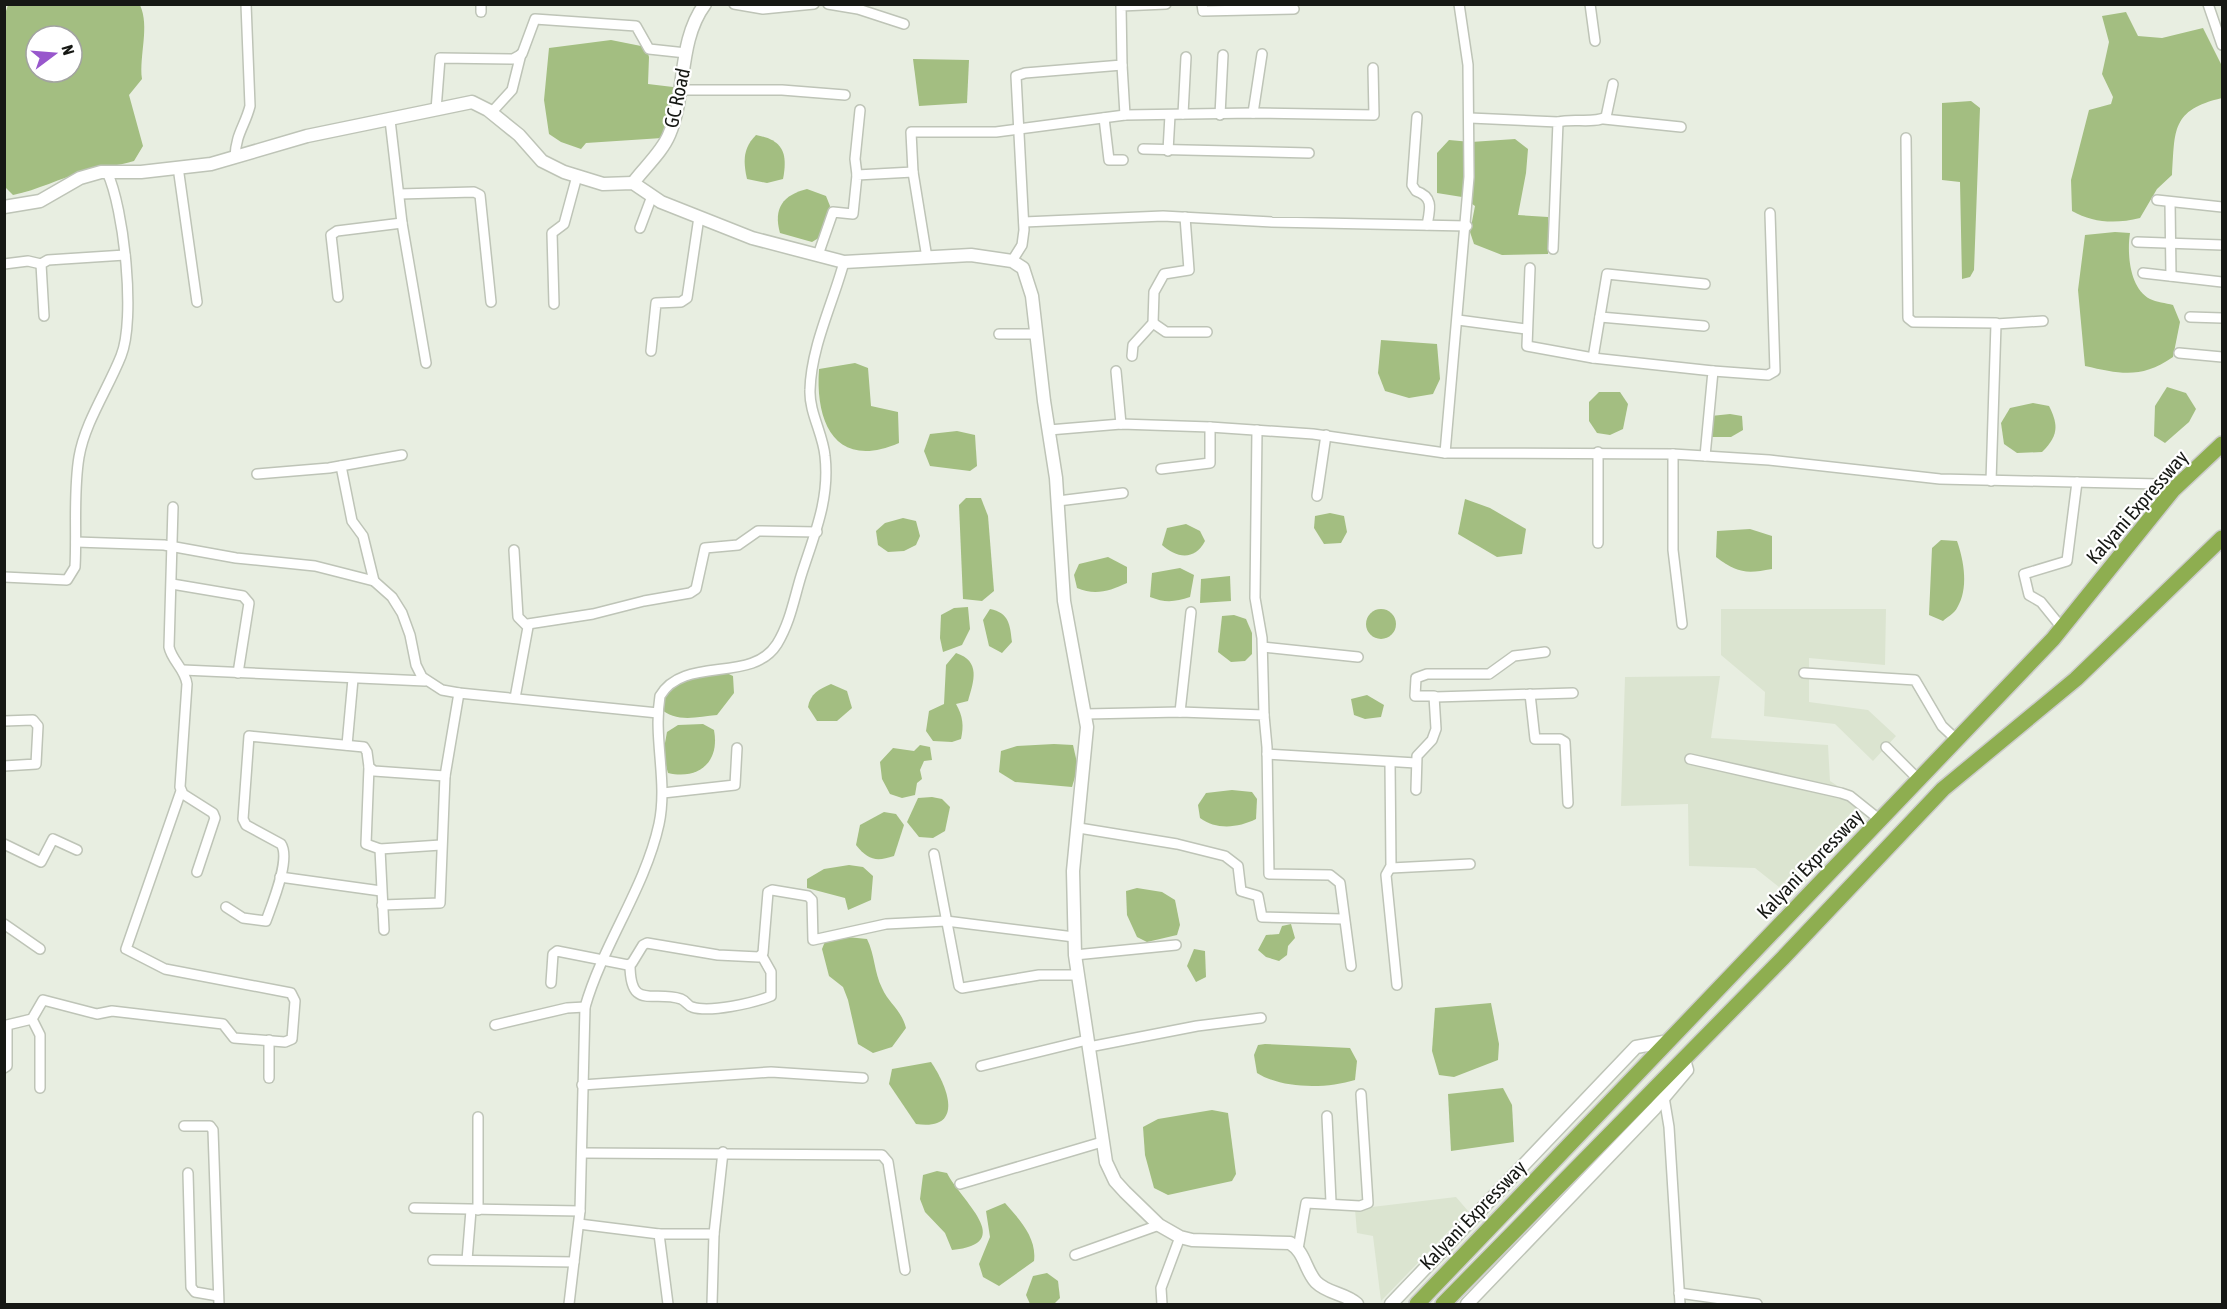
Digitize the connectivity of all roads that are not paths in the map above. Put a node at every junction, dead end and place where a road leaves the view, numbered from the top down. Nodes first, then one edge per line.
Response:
1 (246, 4) edge
2 (705, 4) edge
3 (734, 4) edge
4 (814, 4) edge
5 (828, 4) edge
6 (1166, 4) edge
7 (1203, 4) edge
8 (1459, 4) edge
9 (1590, 4) edge
10 (2208, 4) edge
11 (858, 7) edge
12 (1294, 9) dead end
13 (904, 24) dead end
14 (1595, 41) dead end
15 (2223, 45) edge
16 (687, 53) junction
17 (521, 54) junction
18 (1262, 54) dead end
19 (1223, 55) dead end
20 (1186, 57) dead end
21 (1122, 65) junction
22 (1373, 68) dead end
23 (1613, 84) dead end
24 (679, 90) junction
25 (845, 95) dead end
26 (436, 110) junction
27 (860, 110) dead end
28 (491, 112) junction
29 (1253, 113) junction
30 (1183, 114) junction
31 (1125, 115) junction
32 (1170, 115) junction
33 (1220, 115) junction
34 (1417, 117) dead end
35 (1104, 118) junction
36 (1470, 118) junction
37 (1604, 119) junction
38 (390, 120) junction
39 (1558, 122) junction
40 (1681, 127) dead end
41 (1020, 129) junction
42 (1906, 138) dead end
43 (1143, 149) dead end
44 (1168, 151) junction
45 (1309, 153) dead end
46 (235, 157) junction
47 (1123, 160) dead end
48 (178, 167) junction
49 (107, 172) junction
50 (913, 172) junction
51 (857, 175) junction
52 (576, 176) junction
53 (633, 183) junction
54 (399, 194) junction
55 (651, 196) junction
56 (2157, 200) dead end
57 (2170, 202) junction
58 (4, 207) edge
59 (2223, 207) edge
60 (1770, 213) dead end
61 (699, 217) junction
62 (1185, 217) junction
63 (1024, 222) junction
64 (402, 223) junction
65 (1427, 225) junction
66 (1467, 226) junction
67 (640, 228) dead end
68 (2137, 242) dead end
69 (2172, 243) junction
70 (2223, 245) edge
71 (1553, 249) dead end
72 (125, 255) junction
73 (818, 255) junction
74 (927, 258) junction
75 (1012, 261) junction
76 (844, 262) junction
77 (4, 264) edge
78 (41, 264) junction
79 (1530, 268) dead end
80 (2143, 273) dead end
81 (2171, 276) junction
82 (2223, 282) edge
83 (1705, 284) dead end
84 (338, 297) dead end
85 (196, 302) dead end
86 (491, 303) dead end
87 (554, 304) dead end
88 (44, 316) dead end
89 (1600, 317) junction
90 (2190, 318) dead end
91 (2223, 318) edge
92 (1458, 320) junction
93 (2043, 321) dead end
94 (1153, 323) junction
95 (1996, 323) junction
96 (1704, 326) dead end
97 (1526, 329) junction
98 (1207, 332) dead end
99 (999, 334) dead end
100 (1036, 334) junction
101 (651, 351) dead end
102 (2179, 353) dead end
103 (1132, 356) dead end
104 (2223, 357) edge
105 (1593, 358) junction
106 (426, 363) dead end
107 (1116, 371) dead end
108 (1713, 371) junction
109 (1121, 424) junction
110 (1210, 427) junction
111 (1049, 430) junction
112 (1257, 430) junction
113 (1326, 435) junction
114 (2223, 444) edge
115 (1598, 452) junction
116 (1445, 453) junction
117 (1673, 454) junction
118 (402, 455) dead end
119 (1705, 456) junction
120 (341, 466) junction
121 (1161, 469) dead end
122 (257, 474) dead end
123 (1991, 481) junction
124 (2077, 482) junction
125 (2174, 490) junction
126 (1123, 493) dead end
127 (1317, 496) dead end
128 (1058, 501) junction
129 (174, 507) dead end
130 (817, 532) junction
131 (2223, 538) edge
132 (76, 542) junction
133 (1598, 543) dead end
134 (173, 547) junction
135 (514, 550) dead end
136 (4, 576) edge
137 (374, 581) junction
138 (172, 584) junction
139 (1191, 612) dead end
140 (528, 624) junction
141 (1682, 624) dead end
142 (2062, 628) junction
143 (1263, 647) junction
144 (1545, 652) dead end
145 (1358, 657) dead end
146 (183, 670) junction
147 (238, 673) junction
148 (1804, 674) dead end
149 (353, 679) junction
150 (425, 681) junction
151 (459, 693) junction
152 (1573, 693) dead end
153 (1530, 694) junction
154 (1435, 697) junction
155 (515, 699) junction
156 (658, 712) junction
157 (1180, 712) junction
158 (1086, 714) junction
159 (1264, 715) junction
160 (4, 721) edge
161 (1957, 740) junction
162 (347, 745) junction
163 (1886, 747) dead end
164 (737, 748) dead end
165 (1267, 754) junction
166 (1690, 759) dead end
167 (1390, 763) junction
168 (1416, 763) junction
169 (4, 766) edge
170 (369, 767) junction
171 (445, 776) junction
172 (1919, 780) junction
173 (1416, 790) dead end
174 (181, 791) junction
175 (663, 793) junction
176 (1568, 803) dead end
177 (1880, 820) junction
178 (1079, 828) junction
179 (4, 844) edge
180 (441, 845) junction
181 (380, 849) junction
182 (77, 850) dead end
183 (934, 854) dead end
184 (1470, 864) dead end
185 (1391, 868) junction
186 (197, 872) dead end
187 (280, 877) junction
188 (381, 891) junction
189 (382, 906) junction
190 (226, 907) dead end
191 (1344, 919) junction
192 (946, 921) junction
193 (4, 924) edge
194 (384, 930) dead end
195 (1074, 937) junction
196 (1176, 945) dead end
197 (40, 949) dead end
198 (1075, 955) junction
199 (762, 956) junction
200 (603, 958) junction
201 (630, 964) junction
202 (1351, 966) dead end
203 (1076, 975) junction
204 (551, 983) dead end
205 (1397, 985) dead end
206 (585, 1007) junction
207 (1261, 1018) dead end
208 (32, 1019) junction
209 (495, 1024) dead end
210 (269, 1040) junction
211 (1669, 1041) junction
212 (1088, 1043) junction
213 (1684, 1060) junction
214 (981, 1066) dead end
215 (4, 1068) edge
216 (269, 1078) dead end
217 (863, 1078) dead end
218 (582, 1085) junction
219 (40, 1088) dead end
220 (1361, 1094) dead end
221 (1664, 1097) junction
222 (1327, 1116) dead end
223 (478, 1117) dead end
224 (184, 1126) dead end
225 (1102, 1142) junction
226 (723, 1152) junction
227 (583, 1153) junction
228 (188, 1173) dead end
229 (960, 1184) dead end
230 (1331, 1203) junction
231 (414, 1208) dead end
232 (474, 1210) junction
233 (580, 1211) junction
234 (579, 1224) junction
235 (1159, 1225) junction
236 (659, 1234) junction
237 (714, 1234) junction
238 (1180, 1237) junction
239 (1298, 1249) junction
240 (1075, 1255) dead end
241 (433, 1260) dead end
242 (468, 1260) junction
243 (574, 1262) junction
244 (905, 1270) dead end
245 (1679, 1293) junction
246 (218, 1300) edge
247 (569, 1305) edge
248 (668, 1305) edge
249 (712, 1305) edge
250 (1162, 1305) edge
251 (1357, 1305) edge
252 (1391, 1305) edge
253 (1417, 1305) edge
254 (1443, 1305) edge
255 (1467, 1305) edge
256 (1680, 1305) edge
257 (1757, 1305) edge

1 - 46 street
2 - 16 street, GC Road
3 - 4 street
5 - 11 street
6 - 21 street
7 - 12 street
8 - 36 street
9 - 14 street
10 - 15 street
11 - 13 street
16 - 17 street
16 - 24 street, GC Road
17 - 26 street
17 - 28 street
18 - 29 street
19 - 33 street
20 - 30 street
21 - 31 street
21 - 41 street
22 - 29 street
23 - 37 street
24 - 25 street
24 - 53 street, GC Road
26 - 28 street
26 - 38 street
27 - 51 street
28 - 52 street
29 - 33 street
30 - 32 street
30 - 33 street
31 - 32 street
31 - 35 street
32 - 44 street
34 - 65 street
35 - 41 street
35 - 47 street
36 - 39 street
36 - 66 street
37 - 39 street
37 - 40 street
38 - 46 street
38 - 54 street
39 - 71 street
41 - 50 street
41 - 63 street
42 - 95 street
43 - 44 street
44 - 45 street
46 - 48 street
48 - 49 street
48 - 85 street
49 - 58 street
49 - 72 street
50 - 51 street
50 - 74 street
51 - 73 street
52 - 53 street
52 - 87 street
53 - 55 street
54 - 64 street
54 - 86 street
55 - 61 street
55 - 67 street
56 - 57 street
57 - 59 street
57 - 69 street
60 - 108 street
61 - 73 street
61 - 101 street
62 - 63 street
62 - 65 street
62 - 94 street
63 - 75 street
64 - 84 street
64 - 106 street
65 - 66 street
66 - 92 street
68 - 69 street
69 - 70 street
69 - 81 street
72 - 78 street
72 - 132 street
73 - 76 street
74 - 75 street
74 - 76 street
75 - 100 street
76 - 130 street
77 - 78 street
78 - 88 street
79 - 97 street
80 - 81 street
81 - 82 street
83 - 89 street
89 - 96 street
89 - 105 street
90 - 91 street
92 - 97 street
92 - 116 street
93 - 95 street
94 - 98 street
94 - 103 street
95 - 123 street
97 - 105 street
99 - 100 street
100 - 111 street
102 - 104 street
105 - 108 street
107 - 109 street
108 - 119 street
109 - 110 street
109 - 111 street
110 - 112 street
110 - 121 street
111 - 128 street
112 - 113 street
112 - 143 street
113 - 116 street
113 - 127 street
114 - 125 highway, Kalyani Expressway
115 - 116 street
115 - 117 street
115 - 133 street
117 - 119 street
117 - 141 street
118 - 120 street
119 - 123 street
120 - 122 street
120 - 137 street
123 - 124 street
124 - 125 street
124 - 142 street
125 - 142 highway, Kalyani Expressway
126 - 128 street
128 - 158 street
129 - 134 street
130 - 140 street
130 - 156 street
131 - 213 highway, Kalyani Expressway
132 - 134 street
132 - 136 street
134 - 137 street
134 - 138 street
135 - 140 street
137 - 150 street
138 - 146 street
138 - 147 street
139 - 157 street
140 - 155 street
142 - 161 highway, Kalyani Expressway
143 - 145 street
143 - 159 street
144 - 154 street
146 - 147 street
146 - 174 street
147 - 149 street
148 - 161 street
149 - 150 street
149 - 162 street
150 - 151 street
151 - 155 street
151 - 171 street
152 - 153 street
153 - 154 street
153 - 176 street
154 - 168 street
155 - 156 street
156 - 175 street
157 - 158 street
157 - 159 street
158 - 178 street
159 - 165 street
160 - 169 street
161 - 172 highway, Kalyani Expressway
162 - 170 street
162 - 187 street
163 - 172 street
164 - 175 street
165 - 167 street
165 - 191 street
166 - 177 street
167 - 168 street
167 - 185 street
168 - 173 street
170 - 171 street
170 - 181 street
171 - 180 street
172 - 177 highway, Kalyani Expressway
174 - 186 street
174 - 210 street
175 - 200 street
177 - 211 highway, Kalyani Expressway
178 - 191 street
178 - 195 street
179 - 182 street
180 - 181 street
180 - 189 street
181 - 188 street
183 - 192 street
184 - 185 street
185 - 205 street
187 - 188 street
187 - 190 street
188 - 189 street
189 - 194 street
191 - 202 street
192 - 195 street
192 - 199 street
192 - 203 street
193 - 197 street
195 - 198 street
196 - 198 street
198 - 203 street
199 - 201 street
199 - 201 street
200 - 201 street
200 - 204 street
200 - 206 street
203 - 212 street
206 - 209 street
206 - 218 street
207 - 212 street
208 - 210 street
208 - 215 street
208 - 219 street
210 - 216 street
211 - 252 street
211 - 253 highway, Kalyani Expressway
212 - 214 street
212 - 225 street
213 - 221 street
213 - 254 highway, Kalyani Expressway
217 - 218 street
218 - 227 street
220 - 230 street
221 - 245 street
221 - 255 street
222 - 230 street
223 - 232 street
224 - 246 street
225 - 229 street
225 - 235 street
226 - 227 street
226 - 237 street
226 - 244 street
227 - 233 street
228 - 246 street
230 - 239 street
231 - 232 street
232 - 233 street
232 - 242 street
233 - 234 street
234 - 236 street
234 - 243 street
235 - 238 street
235 - 240 street
236 - 237 street
236 - 248 street
237 - 249 street
238 - 239 street
238 - 250 street
239 - 251 street
241 - 242 street
242 - 243 street
243 - 247 street
245 - 256 street
245 - 257 street

